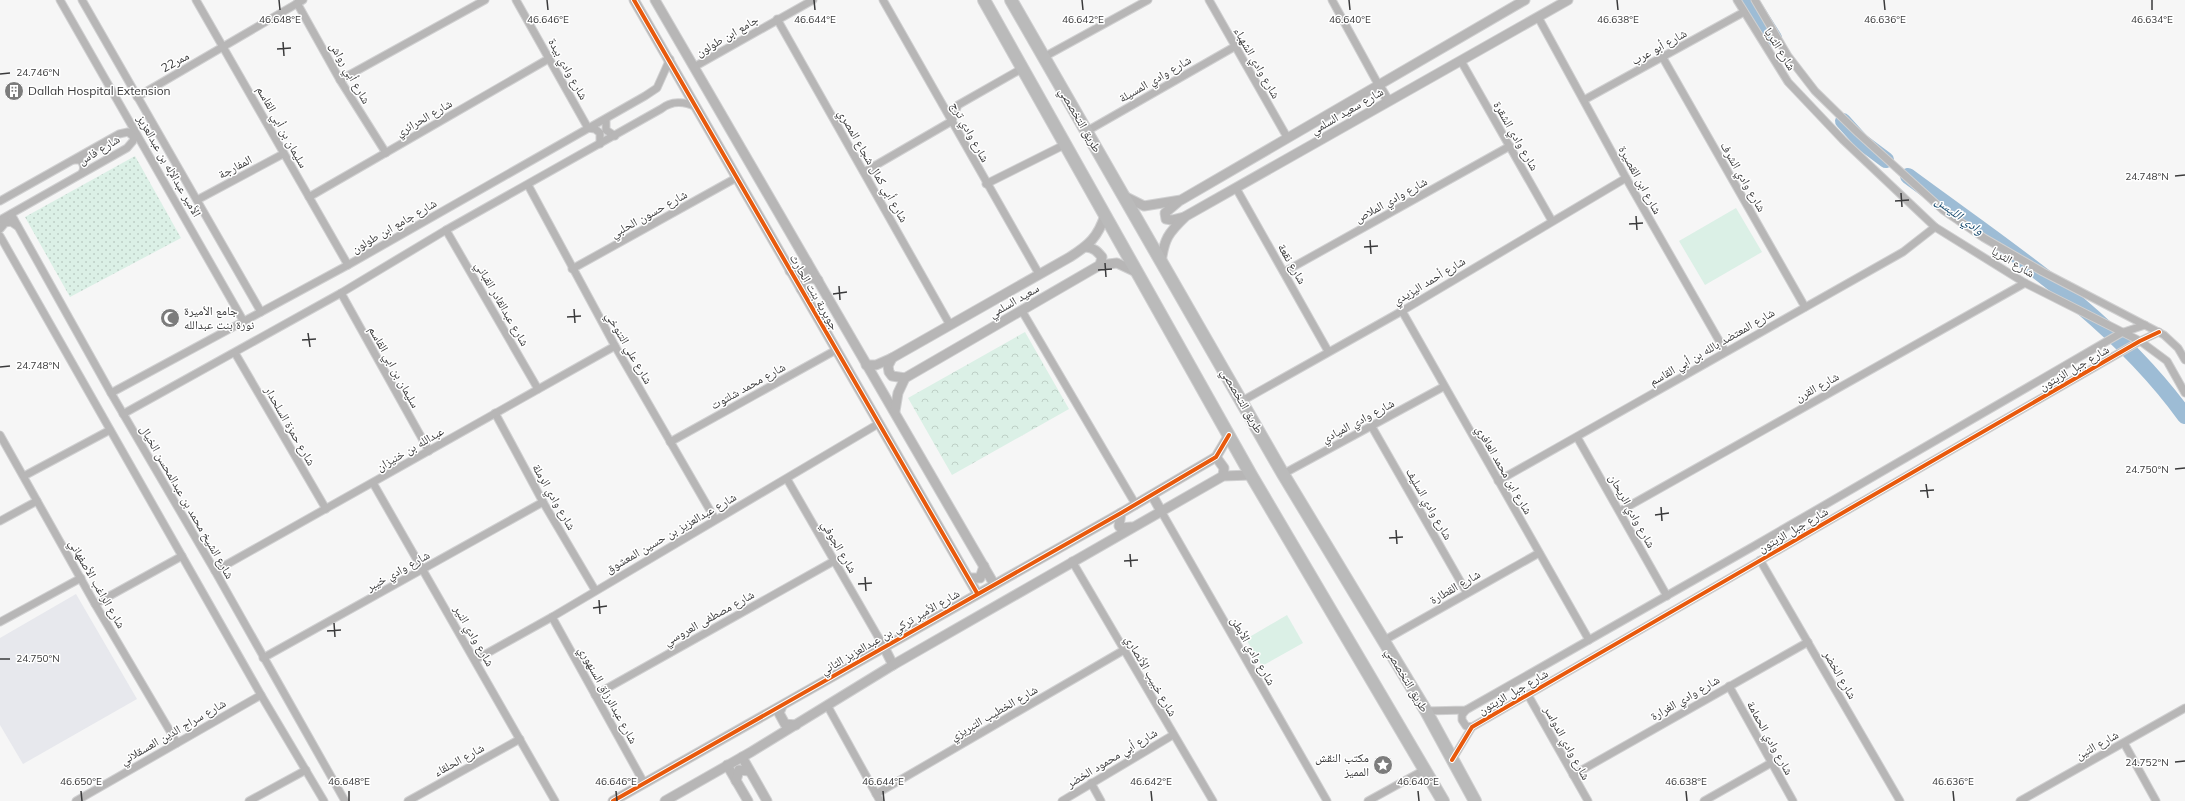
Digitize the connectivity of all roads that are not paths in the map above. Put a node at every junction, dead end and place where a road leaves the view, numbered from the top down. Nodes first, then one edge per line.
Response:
1 (60, 0) edge
2 (82, 0) edge
3 (196, 0) edge
4 (485, 0) edge
5 (516, 0) edge
6 (634, 0) edge
7 (656, 0) edge
8 (813, 0) edge
9 (884, 0) edge
10 (984, 0) edge
11 (1011, 0) edge
12 (1148, 0) edge
13 (1209, 0) edge
14 (1332, 0) edge
15 (1525, 0) edge
16 (1568, 0) edge
17 (1737, 0) edge
18 (1755, 0) edge
19 (300, 2) edge
20 (1744, 12) junction
21 (1538, 18) junction
22 (777, 20) junction
23 (225, 47) junction
24 (1234, 47) junction
25 (1044, 57) junction
26 (550, 58) junction
27 (1663, 58) junction
28 (670, 59) junction
29 (1461, 61) junction
30 (694, 67) junction
31 (1022, 68) junction
32 (340, 80) junction
33 (1378, 84) junction
34 (137, 97) junction
35 (1584, 100) junction
36 (1388, 101) junction
37 (696, 107) junction
38 (606, 119) junction
39 (952, 121) junction
40 (588, 128) junction
41 (1087, 131) junction
42 (615, 136) junction
43 (1287, 137) junction
44 (600, 144) junction
45 (1066, 144) junction
46 (1510, 146) junction
47 (386, 153) junction
48 (283, 154) junction
49 (72, 160) junction
50 (864, 172) junction
51 (82, 173) junction
52 (736, 178) junction
53 (1626, 178) junction
54 (1216, 179) junction
55 (986, 184) junction
56 (528, 185) junction
57 (1236, 188) junction
58 (1224, 195) junction
59 (1124, 196) junction
60 (309, 197) junction
61 (197, 200) junction
62 (1180, 200) junction
63 (0, 201) edge
64 (11, 214) junction
65 (1105, 215) junction
66 (1186, 216) junction
67 (0, 220) edge
68 (1552, 221) junction
69 (1935, 227) junction
70 (19, 228) junction
71 (0, 229) edge
72 (446, 230) junction
73 (0, 236) edge
74 (1086, 247) junction
75 (807, 262) junction
76 (1161, 263) junction
77 (348, 265) junction
78 (1100, 265) junction
79 (572, 269) junction
80 (790, 271) junction
81 (1284, 272) junction
82 (1139, 273) junction
83 (1039, 274) junction
84 (818, 280) junction
85 (2025, 283) junction
86 (801, 289) junction
87 (341, 293) junction
88 (1805, 307) junction
89 (1022, 311) junction
90 (1402, 311) junction
91 (261, 312) junction
92 (244, 322) junction
93 (950, 325) junction
94 (2145, 325) junction
95 (2159, 332) junction
96 (2121, 333) junction
97 (2140, 341) junction
98 (615, 346) junction
99 (836, 350) junction
100 (1328, 351) junction
101 (1725, 351) junction
102 (235, 353) junction
103 (892, 358) junction
104 (2185, 360) edge
105 (866, 365) junction
106 (905, 378) junction
107 (1443, 387) junction
108 (538, 389) junction
109 (111, 393) junction
110 (2185, 393) edge
111 (1242, 401) junction
112 (895, 411) junction
113 (123, 414) junction
114 (495, 414) junction
115 (878, 424) junction
116 (1372, 427) junction
117 (110, 430) junction
118 (0, 435) edge
119 (1229, 435) junction
120 (1577, 437) junction
121 (670, 442) junction
122 (429, 451) junction
123 (1216, 457) junction
124 (1283, 474) junction
125 (1251, 475) junction
126 (24, 476) junction
127 (1223, 476) junction
128 (787, 479) junction
129 (1498, 480) junction
130 (373, 483) junction
131 (1152, 495) junction
132 (37, 501) junction
133 (543, 502) junction
134 (1136, 505) junction
135 (326, 509) junction
136 (1161, 511) junction
137 (1620, 511) junction
138 (1121, 513) junction
139 (715, 519) junction
140 (0, 521) edge
141 (1101, 525) junction
142 (1131, 527) junction
143 (1110, 539) junction
144 (1539, 553) junction
145 (182, 556) junction
146 (1760, 560) junction
147 (834, 561) junction
148 (1072, 561) junction
149 (984, 566) junction
150 (424, 570) junction
151 (215, 571) junction
152 (81, 578) junction
153 (969, 578) junction
154 (994, 584) junction
155 (595, 590) junction
156 (977, 593) junction
157 (1467, 593) junction
158 (1667, 596) junction
159 (95, 604) junction
160 (552, 617) junction
161 (0, 622) edge
162 (1589, 640) junction
163 (1384, 641) junction
164 (1808, 642) junction
165 (884, 647) junction
166 (1124, 650) junction
167 (263, 658) junction
168 (475, 660) junction
169 (893, 665) junction
170 (1729, 686) junction
171 (595, 694) junction
172 (261, 695) junction
173 (1528, 695) junction
174 (827, 705) junction
175 (782, 706) junction
176 (2185, 708) edge
177 (1466, 710) junction
178 (1426, 711) junction
179 (796, 725) junction
180 (1472, 727) junction
181 (1173, 735) junction
182 (520, 739) junction
183 (177, 743) junction
184 (2124, 743) junction
185 (742, 757) junction
186 (1452, 760) junction
187 (1771, 763) junction
188 (727, 765) junction
189 (1426, 769) junction
190 (306, 770) junction
191 (749, 771) junction
192 (1573, 775) junction
193 (736, 781) junction
194 (644, 783) junction
195 (1091, 783) junction
196 (878, 798) edge
197 (76, 801) edge
198 (249, 801) edge
199 (324, 801) edge
200 (345, 801) edge
201 (408, 801) edge
202 (555, 801) edge
203 (613, 801) edge
204 (665, 801) edge
205 (748, 801) edge
206 (767, 801) edge
207 (1062, 801) edge
208 (1101, 801) edge
209 (1213, 801) edge
210 (1327, 801) edge
211 (1368, 801) edge
212 (1443, 801) edge
213 (1475, 801) edge
214 (1588, 801) edge
215 (1704, 801) edge
216 (1793, 801) edge
217 (1900, 801) edge
218 (2020, 801) edge
219 (2156, 801) edge

1 - 92 street, الأمير عبدالإله بن عبدالعزيز
2 - 34 street, الأمير عبدالإله بن عبدالعزيز
3 - 23 street, سليمان بن أبي القاسم
4 - 32 street
5 - 26 street, شارع وادي بيدة
6 - 28 street, جويرية بنت الحارث
7 - 30 street, جويرية بنت الحارث
8 - 22 street, جامع ابن طولون
9 - 39 street, شارع وادي ترج
10 - 31 main road, طريق التخصصي
11 - 25 main road, طريق التخصصي
12 - 25 street
13 - 24 street, شارع وادي الشهباء
14 - 33 street
15 - 33 street, شارع سعيد السلمي
16 - 21 street, شارع سعيد السلمي
17 - 20 street, شارع الثريا
18 - 94 street, شارع الثريا
19 - 23 street, ممر22
19 - 32 street, شارع أبي رواش
20 - 27 street, شارع أبو عرب
20 - 69 street, شارع الثريا
21 - 29 street, شارع سعيد السلمي
21 - 35 street, شارع ابن القصيرة
22 - 30 street, جامع ابن طولون
22 - 50 street, شارع أبي كمال شجاع المصري
23 - 34 street, ممر22
23 - 48 street, سليمان بن أبي القاسم
24 - 41 street, شارع وادي المسيلة
24 - 43 street, شارع وادي الشهباء
25 - 41 main road, طريق التخصصي
26 - 40 street, شارع وادي بيدة
26 - 47 street, شارع الحرائري
27 - 35 street, شارع أبو عرب
27 - 88 street, شارع وادي الشرف
28 - 37 street, جويرية بنت الحارث
28 - 38 street, شارع جامع ابن طولون
29 - 36 street, شارع سعيد السلمي
29 - 46 street, شارع وادي الشقرة
30 - 75 street, جويرية بنت الحارث
31 - 39 street
31 - 45 main road, طريق التخصصي
32 - 47 street, شارع أبي رواش
33 - 36 street
33 - 43 street, شارع سعيد السلمي
34 - 61 street, الأمير عبدالإله بن عبدالعزيز
35 - 53 street, شارع ابن القصيرة
36 - 57 street, شارع سعيد السلمي
37 - 42 street
37 - 52 street, جويرية بنت الحارث
38 - 40 street, شارع جامع ابن طولون
38 - 42 street
39 - 50 street
39 - 55 street, شارع وادي ترج
40 - 44 street, شارع وادي بيدة
40 - 77 street, شارع جامع ابن طولون
41 - 59 main road, طريق التخصصي
42 - 44 street
43 - 54 street, شارع سعيد السلمي
44 - 56 street
45 - 55 street
45 - 65 main road, طريق التخصصي
46 - 68 street, شارع وادي الشقرة
46 - 81 street, شارع وادي الملاص
47 - 60 street, شارع الحرائري
48 - 60 street, سليمان بن أبي القاسم
48 - 61 street, المفارجة
49 - 51 street
49 - 51 street, شارع فاس
49 - 63 street, شارع فاس
50 - 93 street, شارع أبي كمال شجاع المصري
51 - 64 street, شارع فاس
52 - 79 street, شارع حسون الحلبي
52 - 80 street, جويرية بنت الحارث
53 - 68 street, شارع أحمد اليزيدي
53 - 101 street, شارع ابن القصيرة
54 - 58 street
54 - 62 street, شارع سعيد السلمي
55 - 83 street, شارع وادي ترج
56 - 72 street
56 - 79 street, شارع علي التنوخي
57 - 58 street, شارع سعيد السلمي
57 - 81 street, شارع نقعة
58 - 66 street, شارع سعيد السلمي
59 - 62 street, شارع سعيد السلمي
59 - 76 main road, طريق التخصصي
60 - 77 street, سليمان بن أبي القاسم
61 - 91 street, الأمير عبدالإله بن عبدالعزيز
62 - 66 street
64 - 67 street, شارع فاس
64 - 70 street, شارع الشيخ محمد بن عبدالمحسن الخيال
65 - 74 street, سعيد السلمي
65 - 82 main road, طريق التخصصي
66 - 76 street, شارع سعيد السلمي
68 - 90 street, شارع أحمد اليزيدي
69 - 85 street, شارع الثريا
69 - 88 street, شارع المعتضد بالله بن أبي القاسم
70 - 71 street
70 - 109 street, شارع الشيخ محمد بن عبدالمحسن الخيال
72 - 87 street
72 - 108 street, شارع عبدالقادر القباني
73 - 117 street
74 - 78 street
74 - 83 street, سعيد السلمي
75 - 80 street, جويرية بنت الحارث
75 - 84 street, جويرية بنت الحارث
76 - 111 main road, طريق التخصصي
77 - 91 street, شارع جامع ابن طولون
78 - 82 street, سعيد السلمي
78 - 89 street, سعيد السلمي
79 - 98 street, شارع علي التنوخي
80 - 86 street, جويرية بنت الحارث
81 - 100 street, شارع نقعة
82 - 119 main road, طريق التخصصي
83 - 93 street, سعيد السلمي
84 - 86 street, جويرية بنت الحارث
84 - 105 street, جويرية بنت الحارث
85 - 96 street, شارع الثريا
85 - 137 street, شارع القرن
86 - 99 street, جويرية بنت الحارث
87 - 102 street
87 - 122 street, سليمان بن ابي القاسم
88 - 101 street, شارع المعتضد بالله بن أبي القاسم
89 - 106 street, سعيد السلمي
89 - 134 street
90 - 100 street, شارع أحمد اليزيدي
90 - 107 street, شارع ابن محمد العافري
91 - 92 street, شارع جامع ابن طولون
92 - 109 street, شارع جامع ابن طولون
93 - 103 street, سعيد السلمي
94 - 95 street, شارع الثريا
94 - 96 street, شارع جبل الزيتون
95 - 97 street, شارع جبل الزيتون
95 - 104 street, شارع الثريا
96 - 97 street, شارع الثريا
96 - 158 street, شارع جبل الزيتون
97 - 110 street, شارع الثريا
97 - 146 street, شارع جبل الزيتون
98 - 108 street, عبدالله بن خنيزان
98 - 121 street, شارع علي التنوخي
99 - 115 street, جويرية بنت الحارث
99 - 121 street, شارع محمد شلتوت
100 - 111 street, شارع أحمد اليزيدي
101 - 120 street, شارع المعتضد بالله بن أبي القاسم
102 - 113 street
102 - 135 street, شارع حمزة السلحدار
103 - 105 street, سعيد السلمي
103 - 106 street
105 - 112 street, جويرية بنت الحارث
106 - 112 street
107 - 116 street, شارع وادي الميادي
107 - 129 street, شارع ابن محمد العافري
108 - 114 street, عبدالله بن خنيزان
109 - 113 street, شارع الشيخ محمد بن عبدالمحسن الخيال
111 - 124 main road, طريق التخصصي
112 - 149 street, جويرية بنت الحارث
113 - 151 street, شارع الشيخ محمد بن عبدالمحسن الخيال
114 - 122 street, عبدالله بن خنيزان
114 - 133 street, شارع وادي الرملة
115 - 128 street, شارع عبدالعزيز بن حسين المعشوق
115 - 153 street, جويرية بنت الحارث
116 - 124 street, شارع وادي الميادي
116 - 157 street, شارع وادي السليف
117 - 126 street
117 - 145 street
118 - 126 street, شارع الراغب الأصفهاني
119 - 123 street, شارع الأمير تركي بن عبدالعزيز الثاني
119 - 125 main road, طريق التخصصي
120 - 129 street, شارع المعتضد بالله بن أبي القاسم
120 - 137 street, شارع وادي الريحان
121 - 139 street, شارع علي التنوخي
122 - 130 street, عبدالله بن خنيزان
123 - 127 street
123 - 131 street, شارع الأمير تركي بن عبدالعزيز الثاني
124 - 163 main road, طريق التخصصي
125 - 127 street
125 - 189 main road, طريق التخصصي
126 - 132 street, شارع الراغب الأصفهاني
127 - 136 street
128 - 139 street, شارع عبدالعزيز بن حسين المعشوق
128 - 147 street, شارع الجوفي
129 - 144 street, شارع ابن محمد العافري
130 - 135 street, عبدالله بن خنيزان
130 - 150 street, شارع وادي النير
131 - 134 street, شارع الأمير تركي بن عبدالعزيز الثاني
131 - 136 street
132 - 140 street
132 - 152 street, شارع الراغب الأصفهاني
133 - 150 street, شارع وادي خيبر
133 - 155 street, شارع وادي الرملة
134 - 138 street, شارع الأمير تركي بن عبدالعزيز الثاني
135 - 151 street, عبدالله بن خنيزان
136 - 142 street
136 - 210 street, شارع وادي الأبطن
137 - 158 street, شارع وادي الريحان
138 - 141 street, شارع الأمير تركي بن عبدالعزيز الثاني
138 - 142 street
139 - 155 street, شارع عبدالعزيز بن حسين المعشوق
141 - 143 street
141 - 154 street, شارع الأمير تركي بن عبدالعزيز الثاني
142 - 143 street
143 - 148 street
144 - 157 street, شارع القطارة
144 - 162 street, شارع ابن محمد العافري
145 - 159 street
145 - 172 street
146 - 164 street, شارع الخضر
146 - 173 street, شارع جبل الزيتون
147 - 165 street, شارع الجوفي
147 - 171 street, شارع مصطفى العروسي
148 - 166 street, شارع خبيب الأنصاري
148 - 169 street
149 - 153 street
149 - 154 street, جويرية بنت الحارث
150 - 167 street, شارع وادي خيبر
150 - 168 street, شارع وادي النير
151 - 167 street, شارع الشيخ محمد بن عبدالمحسن الخيال
152 - 159 street, شارع الراغب الأصفهاني
152 - 161 street
153 - 156 street, جويرية بنت الحارث
154 - 156 street, شارع الأمير تركي بن عبدالعزيز الثاني
155 - 160 street, شارع عبدالعزيز بن حسين المعشوق
156 - 165 street, شارع الأمير تركي بن عبدالعزيز الثاني
157 - 163 street, شارع القطارة
158 - 162 street, شارع جبل الزيتون
159 - 183 street, شارع الراغب الأصفهاني
160 - 168 street, شارع عبدالعزيز بن حسين المعشوق
160 - 171 street, شارع عبدالرزاق السنهوري
162 - 177 street, شارع جبل الزيتون
163 - 178 main road, طريق التخصصي
164 - 170 street, شارع وادي الغرارة
164 - 217 street, شارع الخضر
165 - 169 street
165 - 175 street, شارع الأمير تركي بن عبدالعزيز الثاني
166 - 181 street, شارع خبيب الأنصاري
166 - 196 street, شارع الخطيب التبريزي
167 - 200 street, شارع الشيخ محمد بن عبدالمحسن الخيال
168 - 182 street, شارع وادي النير
169 - 174 street
170 - 187 street, شارع وادي الحمامة
170 - 192 street, شارع وادي الغرارة
171 - 194 street, شارع عبدالرزاق السنهوري
172 - 183 street, شارع سراج الدين العسقلاني
172 - 190 street
173 - 180 street, شارع جبل الزيتون
173 - 192 street, شارع وادي الدواسر
174 - 179 street
174 - 196 street
175 - 179 street
175 - 194 street, شارع الأمير تركي بن عبدالعزيز الثاني
176 - 184 street, شارع التين
177 - 178 street, شارع جبل الزيتون
177 - 180 street
178 - 186 main road, طريق التخصصي
179 - 185 street
180 - 186 street, شارع جبل الزيتون
181 - 195 street, شارع أبي محمود الخضر
181 - 209 street, شارع خبيب الأنصاري
182 - 201 street, شارع الحلقاء
182 - 202 street, شارع وادي النير
183 - 197 street, شارع سراج الدين العسقلاني
184 - 218 street, شارع التين
184 - 219 street
185 - 188 street
185 - 191 street
186 - 213 main road, طريق التخصصي
187 - 215 street
187 - 216 street, شارع وادي الحمامة
188 - 193 street
188 - 204 street
189 - 211 street
189 - 212 main road, طريق التخصصي
190 - 198 street
190 - 199 street
191 - 193 street
191 - 206 street
192 - 214 street, شارع وادي الدواسر
193 - 205 street
194 - 203 street, شارع الأمير تركي بن عبدالعزيز الثاني
195 - 207 street, شارع أبي محمود الخضر
195 - 208 street

